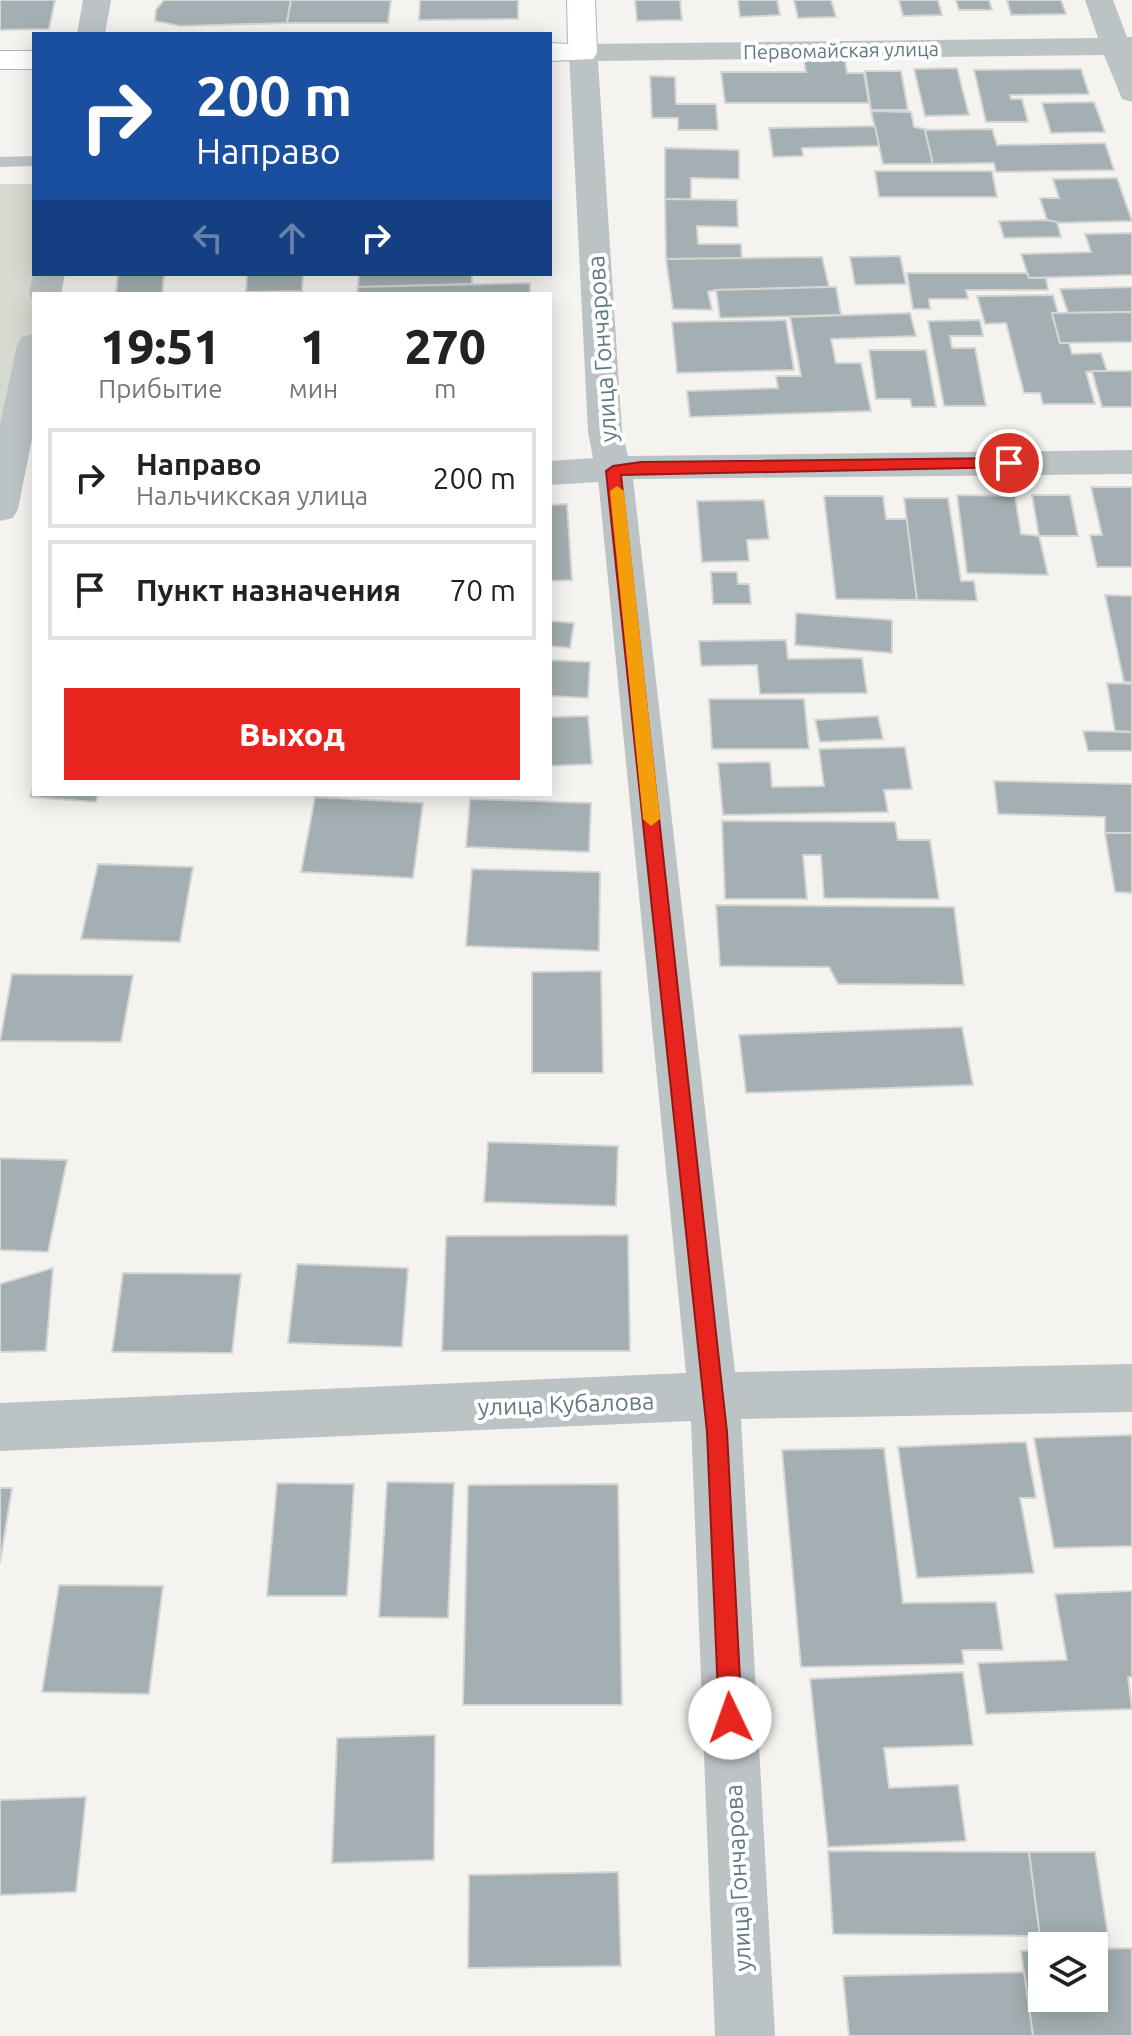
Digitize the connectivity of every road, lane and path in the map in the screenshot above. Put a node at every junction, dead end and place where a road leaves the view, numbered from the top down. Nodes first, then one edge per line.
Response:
1 (97, 0) edge
2 (581, 0) edge
3 (1099, 0) edge
4 (91, 32) edge
5 (1124, 46) edge
6 (566, 52) edge
7 (0, 60) edge
8 (32, 60) edge
9 (1132, 93) edge
10 (32, 161) edge
11 (0, 162) edge
12 (32, 359) edge
13 (1132, 462) edge
14 (613, 471) junction
15 (552, 473) edge
16 (13, 495) edge
17 (1132, 1388) edge
18 (713, 1396) junction
19 (0, 1427) edge
20 (745, 2036) edge

1 - 4 street
2 - 6 street, улица Гончарова
3 - 5 street
5 - 6 street, Первомайская улица
5 - 9 street
6 - 14 street, улица Гончарова
7 - 8 street
10 - 11 lane
12 - 16 street
13 - 14 street
14 - 15 street
14 - 18 street, улица Гончарова
17 - 18 street, улица Кубалова
18 - 19 street, улица Кубалова
18 - 20 street, улица Гончарова

